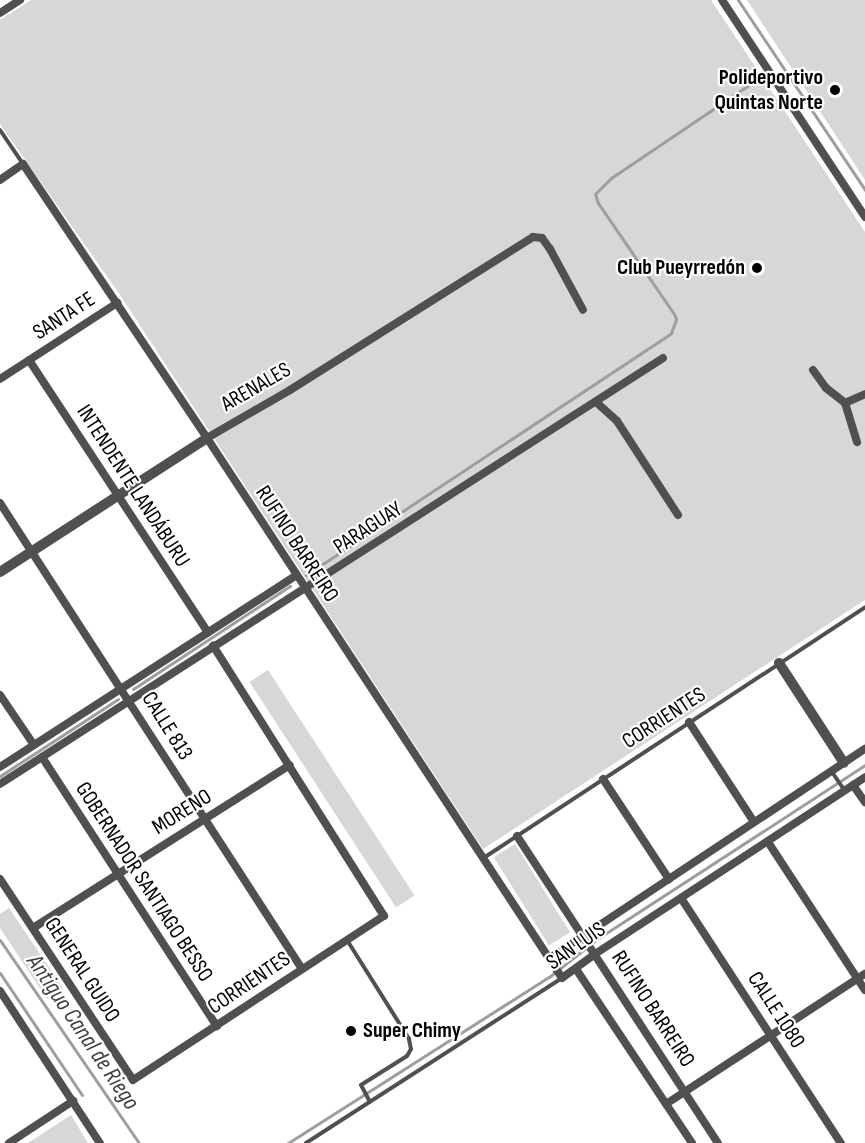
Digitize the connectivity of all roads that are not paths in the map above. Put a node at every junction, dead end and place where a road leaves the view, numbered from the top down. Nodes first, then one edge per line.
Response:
1 (20, 0) edge
2 (722, 0) edge
3 (0, 13) edge
4 (0, 130) edge
5 (23, 164) junction
6 (0, 180) edge
7 (865, 217) edge
8 (117, 303) junction
9 (583, 310) dead end
10 (663, 358) dead end
11 (29, 360) junction
12 (813, 370) dead end
13 (0, 379) edge
14 (865, 394) edge
15 (596, 402) junction
16 (845, 403) junction
17 (207, 438) junction
18 (857, 442) dead end
19 (118, 496) junction
20 (0, 503) edge
21 (678, 515) dead end
22 (33, 551) junction
23 (0, 572) edge
24 (295, 576) junction
25 (304, 589) junction
26 (865, 607) edge
27 (208, 632) junction
28 (213, 646) junction
29 (779, 663) junction
30 (122, 688) junction
31 (0, 695) edge
32 (130, 700) junction
33 (689, 723) junction
34 (34, 745) junction
35 (865, 749) edge
36 (42, 757) junction
37 (844, 763) junction
38 (290, 765) junction
39 (0, 767) edge
40 (832, 771) junction
41 (865, 777) edge
42 (603, 779) junction
43 (0, 784) edge
44 (853, 785) junction
45 (844, 790) junction
46 (865, 802) edge
47 (205, 819) junction
48 (754, 822) junction
49 (517, 836) junction
50 (768, 842) junction
51 (483, 858) junction
52 (118, 874) junction
53 (0, 879) edge
54 (669, 879) junction
55 (681, 898) junction
56 (33, 928) junction
57 (584, 936) junction
58 (347, 940) junction
59 (595, 954) junction
60 (550, 958) junction
61 (302, 969) junction
62 (576, 969) junction
63 (861, 976) edge
64 (562, 978) junction
65 (865, 990) edge
66 (0, 991) edge
67 (217, 1026) junction
68 (771, 1035) junction
69 (133, 1080) joint
70 (686, 1091) junction
71 (73, 1101) junction
72 (370, 1102) junction
73 (666, 1104) junction
74 (9, 1143) edge
75 (100, 1143) edge
76 (306, 1143) edge
77 (692, 1143) edge
78 (718, 1143) edge
79 (841, 1143) edge

1 - 3 street
2 - 7 street
4 - 5 lane, RUFINO BARREIRO
5 - 6 street
5 - 8 street, RUFINO BARREIRO
8 - 11 street, SANTA FE
8 - 17 street, RUFINO BARREIRO
9 - 17 street, ARENALES
10 - 15 street, PARAGUAY
11 - 13 street, SANTA FE
11 - 19 street, INTENDENTE LANDÁBURU
12 - 16 street
14 - 16 street
15 - 21 street
15 - 25 street, PARAGUAY
16 - 18 street
17 - 19 street, ARENALES
17 - 24 street, RUFINO BARREIRO
19 - 22 street, ARENALES
19 - 27 street, INTENDENTE LANDÁBURU
20 - 22 street, CALLE 813
22 - 23 street, ARENALES
22 - 30 street, CALLE 813
24 - 25 street, RUFINO BARREIRO
24 - 27 street
25 - 28 street, PARAGUAY
25 - 51 street, RUFINO BARREIRO
26 - 29 lane, CORRIENTES
27 - 30 street
28 - 32 street, PARAGUAY
28 - 38 street
29 - 33 lane, CORRIENTES
29 - 37 street
30 - 32 street, CALLE 813
30 - 34 street
31 - 34 street
32 - 36 street, PARAGUAY
32 - 47 street, CALLE 813
33 - 42 lane, CORRIENTES
33 - 48 street
34 - 39 street
35 - 37 street, SAN LUIS
36 - 43 street, PARAGUAY
36 - 52 street, GOBERNADOR SANTIAGO BESSO
37 - 40 street, SAN LUIS
38 - 47 street, MORENO
38 - 58 street, CORRIENTES
40 - 45 lane
40 - 48 street, SAN LUIS
41 - 44 street, SAN LUIS
42 - 49 lane, CORRIENTES
42 - 54 street
44 - 45 street, SAN LUIS
44 - 46 street
45 - 50 street, SAN LUIS
47 - 52 street, MORENO
47 - 61 street, CALLE 813
48 - 54 street, SAN LUIS
49 - 51 lane, CORRIENTES
49 - 57 street, RUFINO BARREIRO
50 - 55 street, SAN LUIS
50 - 63 street
51 - 60 street, RUFINO BARREIRO
52 - 56 street, MORENO
52 - 67 street, GOBERNADOR SANTIAGO BESSO
53 - 56 street, GENERAL GUIDO
54 - 57 street, SAN LUIS
55 - 59 street, SAN LUIS
55 - 68 street, CALLE 1080
56 - 69 street, GENERAL GUIDO
57 - 59 street, RUFINO BARREIRO
57 - 60 street, SAN LUIS
58 - 61 street, CORRIENTES
58 - 72 lane
59 - 62 street, SAN LUIS
59 - 70 street, RUFINO BARREIRO
60 - 64 street, RUFINO BARREIRO
61 - 67 street, CORRIENTES
62 - 64 street, SAN LUIS
62 - 73 street, RUFINO BARREIRO
63 - 65 street
63 - 68 street
64 - 72 lane, SAN LUIS
66 - 71 street
67 - 69 street, CORRIENTES
68 - 70 street
68 - 79 street, CALLE 1080
70 - 73 street
70 - 78 street, RUFINO BARREIRO
71 - 74 street
71 - 75 street
72 - 76 lane, SAN LUIS
73 - 77 street, RUFINO BARREIRO

